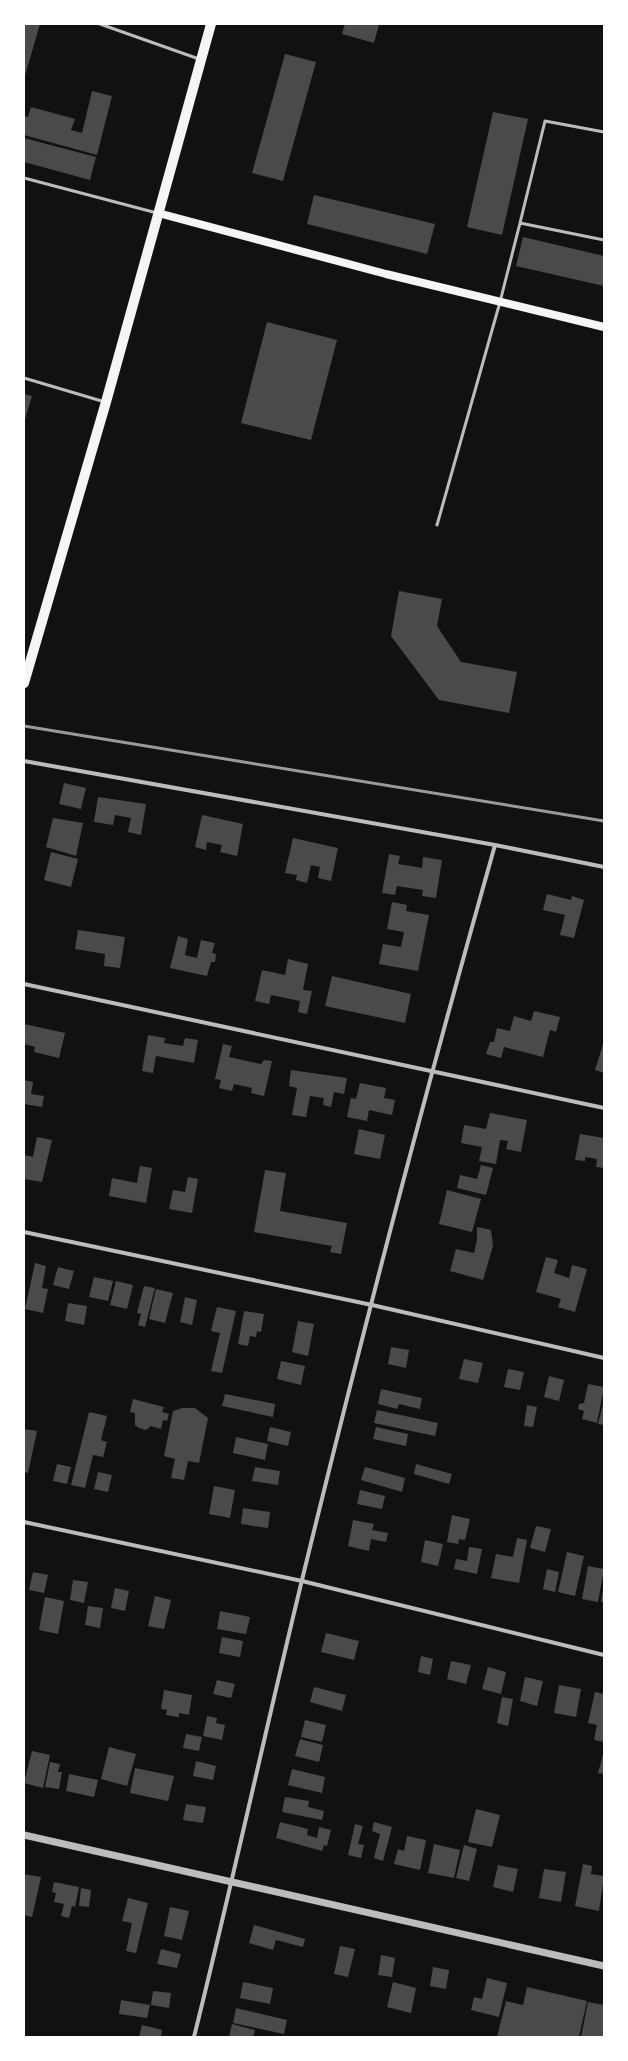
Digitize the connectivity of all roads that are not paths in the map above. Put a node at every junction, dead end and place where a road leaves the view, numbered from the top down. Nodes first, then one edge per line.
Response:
1 (100, 24) edge
2 (211, 24) edge
3 (201, 60) junction
4 (604, 132) edge
5 (24, 178) edge
6 (158, 213) junction
7 (520, 223) junction
8 (604, 240) edge
9 (500, 302) junction
10 (604, 327) edge
11 (24, 378) edge
12 (106, 402) junction
13 (437, 525) dead end
14 (25, 676) edge
15 (24, 761) edge
16 (495, 845) junction
17 (604, 867) edge
18 (24, 984) edge
19 (431, 1070) junction
20 (604, 1108) edge
21 (24, 1232) edge
22 (372, 1304) junction
23 (604, 1358) edge
24 (24, 1522) edge
25 (302, 1581) junction
26 (604, 1655) edge
27 (24, 1836) edge
28 (232, 1883) junction
29 (604, 1966) edge
30 (194, 2037) edge

1 - 3 lane
2 - 3 main road
3 - 6 main road
4 - 7 lane
5 - 6 lane
6 - 9 main road
6 - 12 main road
7 - 8 lane
7 - 9 lane
9 - 10 main road
9 - 13 lane
11 - 12 lane
12 - 14 main road
15 - 16 street
16 - 17 street
16 - 19 street
18 - 19 street
19 - 20 street
19 - 22 street
21 - 22 street
22 - 23 street
22 - 25 street
24 - 25 street
25 - 26 street
25 - 28 street
27 - 28 street
28 - 29 street
28 - 30 street

